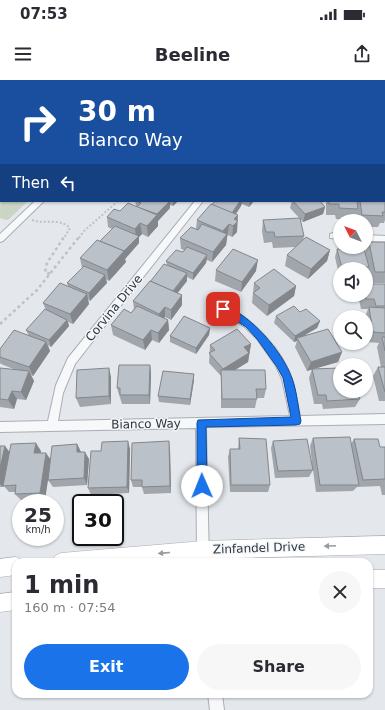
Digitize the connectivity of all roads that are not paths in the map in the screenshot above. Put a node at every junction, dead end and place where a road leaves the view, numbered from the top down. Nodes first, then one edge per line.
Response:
1 (39, 202) edge
2 (198, 202) edge
3 (373, 238) edge
4 (0, 239) edge
5 (385, 239) edge
6 (223, 309) dead end
7 (385, 419) edge
8 (296, 421) junction
9 (202, 423) junction
10 (52, 426) junction
11 (0, 427) edge
12 (385, 545) edge
13 (203, 556) edge
14 (156, 558) edge
15 (12, 566) edge
16 (0, 568) edge
17 (373, 579) edge
18 (385, 579) edge
19 (12, 602) edge
20 (0, 603) edge
21 (216, 698) edge
22 (217, 710) edge

1 - 4 street
2 - 10 street, Corvina Drive
3 - 5 street
6 - 8 street
7 - 8 street, Bianco Way
8 - 9 street, Bianco Way
9 - 10 street, Bianco Way
9 - 13 street
10 - 11 street, Bianco Way
12 -> 13 street, Zinfandel Drive
13 -> 14 street, Zinfandel Drive
15 - 16 street
17 - 18 street
19 - 20 street
21 - 22 street

